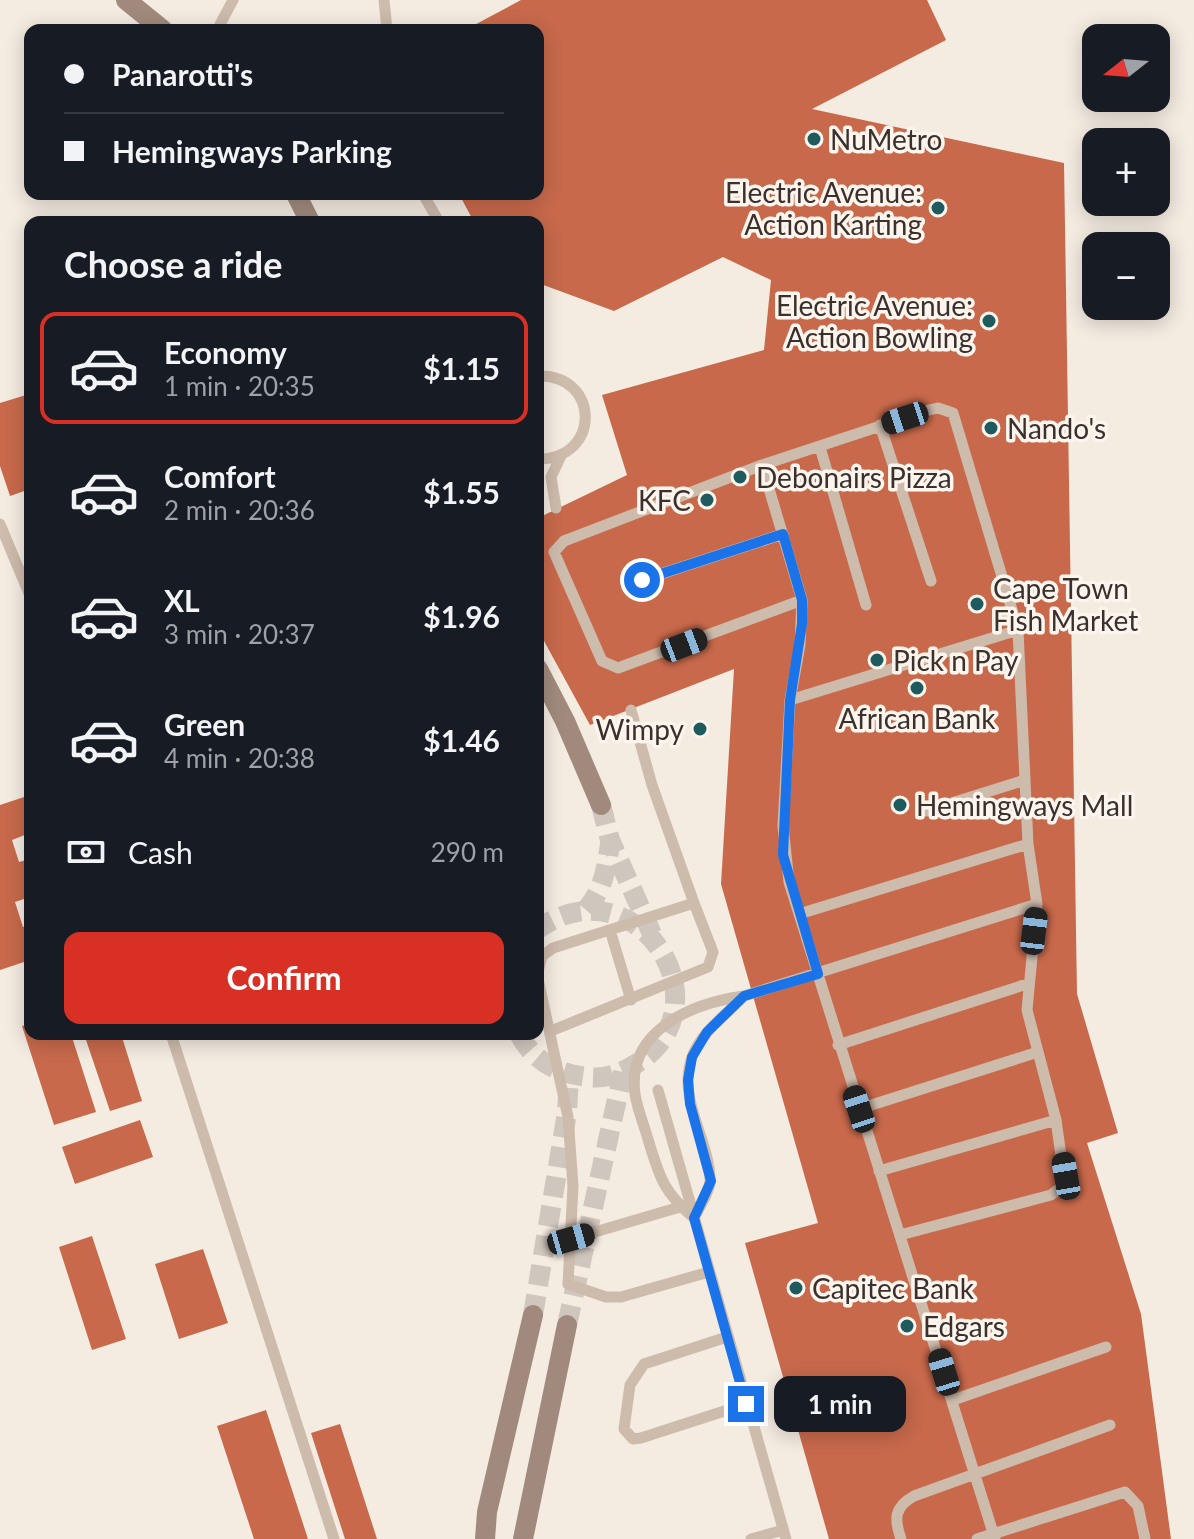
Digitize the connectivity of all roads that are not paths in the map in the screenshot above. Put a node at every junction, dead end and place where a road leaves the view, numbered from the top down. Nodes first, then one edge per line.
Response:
1 (126, 0) edge
2 (233, 0) edge
3 (384, 0) edge
4 (156, 24) edge
5 (220, 24) edge
6 (386, 24) edge
7 (544, 377) edge
8 (880, 425) junction
9 (820, 447) junction
10 (561, 456) junction
11 (544, 458) edge
12 (762, 465) junction
13 (556, 508) dead end
14 (0, 524) edge
15 (783, 534) junction
16 (642, 580) dead end
17 (931, 581) dead end
18 (24, 582) edge
19 (802, 600) junction
20 (866, 605) dead end
21 (1018, 630) junction
22 (544, 681) edge
23 (790, 700) junction
24 (631, 710) dead end
25 (1025, 780) junction
26 (601, 805) tunnel mouth
27 (926, 811) dead end
28 (1028, 844) junction
29 (694, 903) junction
30 (1037, 904) junction
31 (799, 914) junction
32 (610, 930) junction
33 (544, 955) edge
34 (818, 974) junction
35 (1027, 984) junction
36 (744, 996) junction
37 (631, 1000) junction
38 (544, 1003) edge
39 (551, 1031) junction
40 (173, 1040) edge
41 (838, 1045) junction
42 (1038, 1052) junction
43 (658, 1090) dead end
44 (859, 1109) junction
45 (1056, 1120) junction
46 (879, 1171) junction
47 (680, 1207) junction
48 (694, 1218) junction
49 (900, 1235) junction
50 (571, 1239) junction
51 (709, 1272) junction
52 (533, 1315) tunnel mouth
53 (567, 1325) tunnel mouth
54 (727, 1337) junction
55 (1106, 1347) dead end
56 (953, 1400) junction
57 (746, 1404) junction
58 (1110, 1425) dead end
59 (974, 1474) junction
60 (785, 1534) edge
61 (995, 1536) edge
62 (334, 1539) edge
63 (485, 1539) edge
64 (523, 1539) edge
65 (751, 1539) edge
66 (901, 1539) edge
67 (977, 1539) edge
68 (1145, 1539) edge

1 - 4 main road
2 - 5 lane
3 - 6 lane
7 - 10 lane
8 - 9 lane
8 - 17 lane
8 - 21 lane
9 - 12 lane
9 - 20 lane
10 - 11 lane
10 - 13 lane
12 - 15 lane
12 - 19 lane
14 - 18 lane
15 - 16 lane
15 - 19 lane
19 - 23 lane
21 - 23 lane
21 - 25 lane
22 - 26 main road
23 - 31 lane
24 - 29 lane
25 - 27 lane
25 - 28 lane
28 - 30 lane
28 - 31 lane
29 - 32 lane
29 - 37 lane
30 - 34 lane
30 - 35 lane
31 - 34 lane
32 - 33 lane
32 - 37 lane
34 - 36 lane
34 - 41 lane
35 - 41 lane
35 - 42 lane
36 - 47 lane
36 - 48 lane
37 - 39 lane
38 - 39 lane
39 - 50 lane
40 - 62 lane
41 - 44 lane
42 - 44 lane
42 - 45 lane
43 - 48 lane
44 - 46 lane
45 - 46 lane
45 - 49 lane
46 - 49 lane
47 - 48 lane
47 - 50 lane
48 - 51 lane
49 - 56 lane
50 - 51 lane
51 - 54 lane
52 - 63 main road
53 - 64 main road
54 - 57 lane
54 - 57 lane
55 - 56 lane
56 - 59 lane
57 - 60 lane
58 - 59 lane
59 - 61 lane
59 - 66 lane
60 - 65 lane
61 - 67 lane
61 - 68 lane

